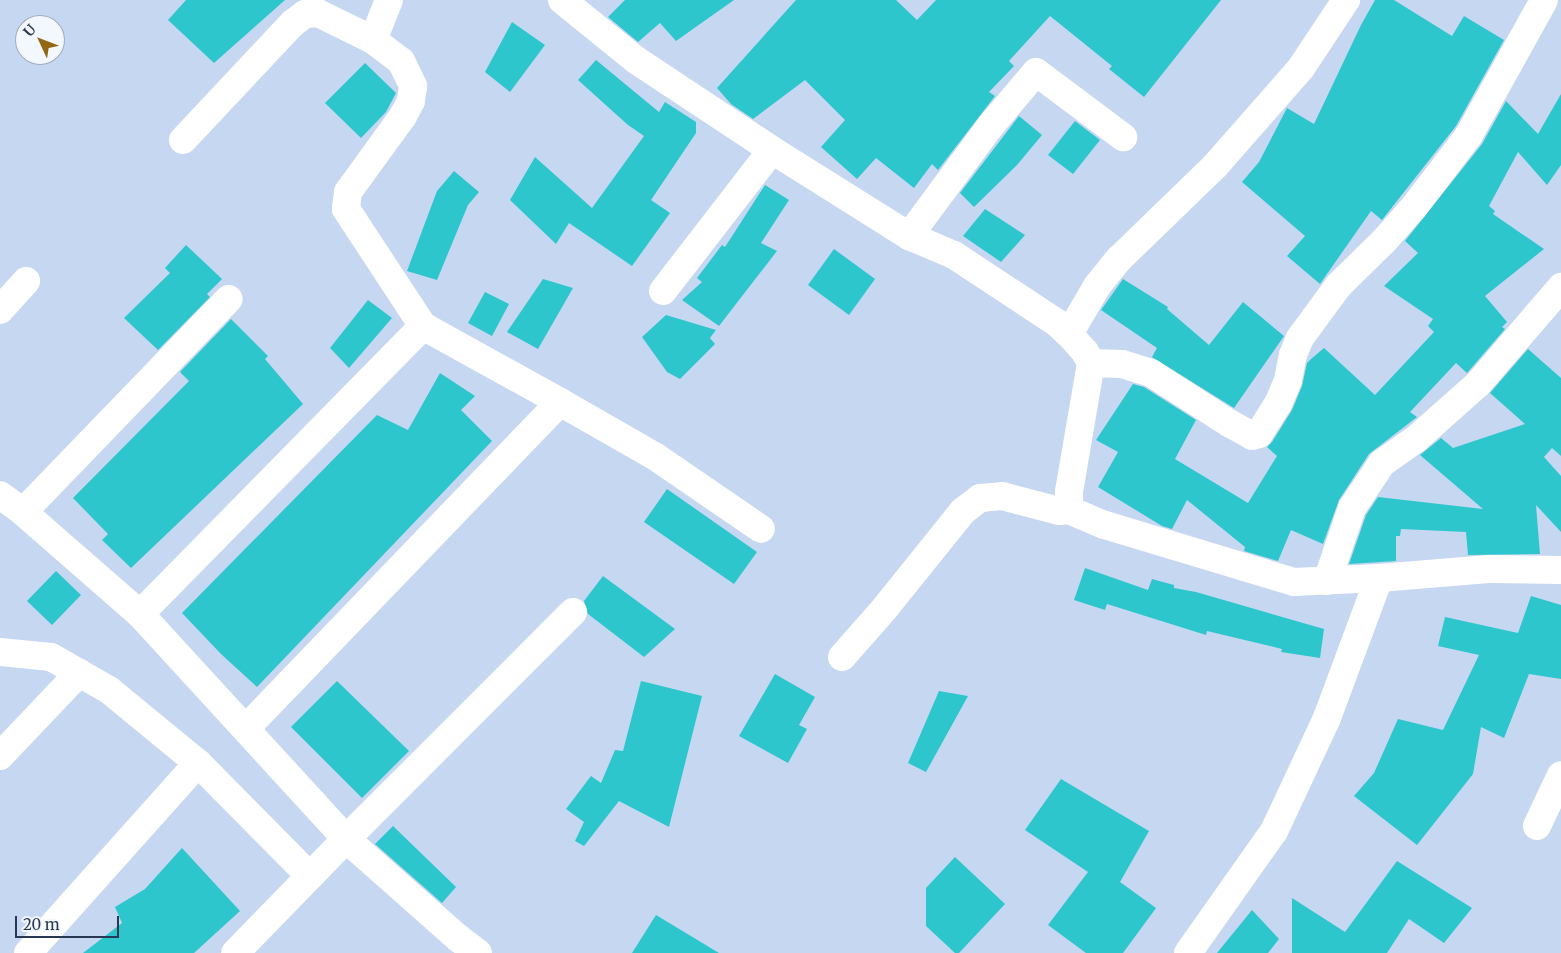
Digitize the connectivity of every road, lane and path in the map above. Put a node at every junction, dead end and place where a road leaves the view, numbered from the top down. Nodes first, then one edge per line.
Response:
1 (389, 0) edge
2 (562, 0) edge
3 (1346, 0) edge
4 (1544, 0) edge
5 (373, 40) junction
6 (1123, 137) dead end
7 (183, 140) dead end
8 (772, 150) junction
9 (909, 236) junction
10 (26, 281) dead end
11 (1561, 287) edge
12 (663, 290) dead end
13 (229, 299) dead end
14 (0, 310) edge
15 (423, 326) junction
16 (1069, 334) junction
17 (1091, 363) junction
18 (560, 402) junction
19 (0, 495) edge
20 (1069, 510) junction
21 (23, 512) junction
22 (761, 529) dead end
23 (1561, 570) edge
24 (1379, 578) junction
25 (1327, 581) junction
26 (573, 612) dead end
27 (140, 614) junction
28 (0, 652) edge
29 (842, 657) dead end
30 (79, 673) junction
31 (246, 728) junction
32 (0, 756) edge
33 (198, 763) junction
34 (1561, 775) edge
35 (1536, 826) dead end
36 (346, 839) junction
37 (310, 876) junction
38 (28, 953) edge
39 (235, 953) edge
40 (478, 953) edge
41 (1188, 953) edge

1 - 5 street
2 - 8 street
3 - 16 street
4 - 17 street
5 - 7 street
5 - 15 street
6 - 9 street
8 - 9 street
8 - 12 street
9 - 16 street
10 - 14 street
11 - 25 street
13 - 21 street
15 - 18 street
15 - 27 street
16 - 17 street
17 - 20 street
18 - 22 street
18 - 31 street
19 - 21 street
20 - 25 street
20 - 29 street
21 - 27 street
23 - 24 street
24 - 25 street
24 - 41 street
26 - 36 street
27 - 31 street
28 - 30 street
30 - 32 street
30 - 33 street
31 - 36 street
33 - 37 street
33 - 38 street
34 - 35 street
36 - 37 street
36 - 40 street
37 - 39 street

